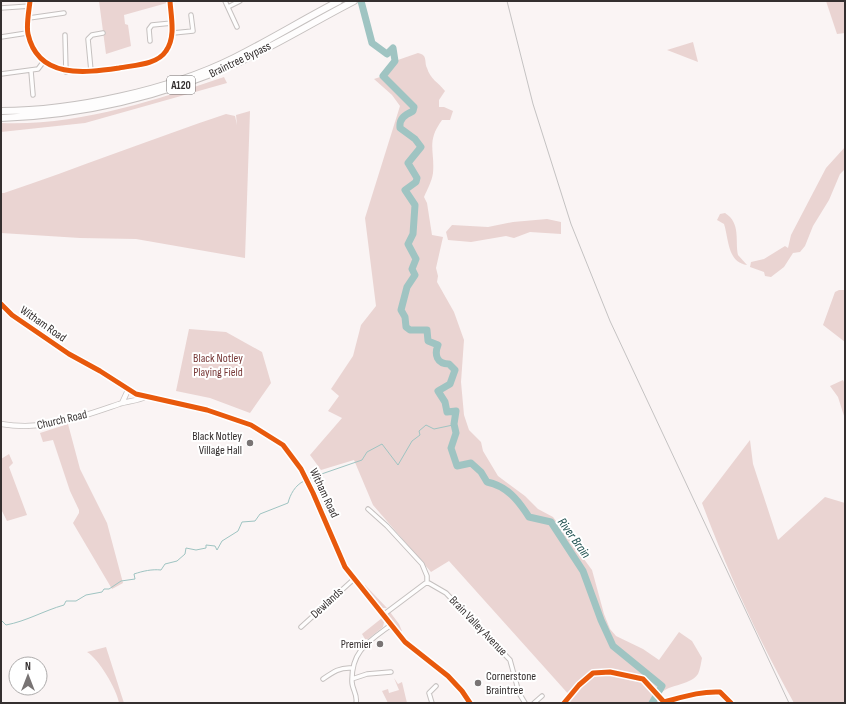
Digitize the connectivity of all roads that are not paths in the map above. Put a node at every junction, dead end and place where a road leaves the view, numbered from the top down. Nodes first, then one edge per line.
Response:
1 (30, 1) edge
2 (170, 1) edge
3 (225, 1) edge
4 (240, 1) edge
5 (339, 1) edge
6 (354, 1) edge
7 (30, 6) junction
8 (228, 7) junction
9 (1, 8) edge
10 (64, 13) dead end
11 (192, 15) dead end
12 (28, 18) junction
13 (172, 23) junction
14 (237, 27) dead end
15 (27, 33) junction
16 (103, 33) dead end
17 (173, 33) junction
18 (65, 35) dead end
19 (1, 36) edge
20 (150, 41) dead end
21 (44, 61) junction
22 (31, 71) junction
23 (91, 71) junction
24 (66, 72) junction
25 (1, 74) edge
26 (33, 95) dead end
27 (1, 111) edge
28 (1, 118) edge
29 (1, 304) edge
30 (128, 390) junction
31 (145, 397) junction
32 (122, 403) junction
33 (1, 424) edge
34 (368, 509) dead end
35 (354, 579) junction
36 (427, 582) junction
37 (383, 615) junction
38 (391, 625) junction
39 (301, 627) dead end
40 (352, 668) junction
41 (391, 672) dead end
42 (323, 679) dead end
43 (352, 679) junction
44 (436, 686) dead end
45 (542, 696) dead end
46 (356, 703) edge
47 (432, 703) edge
48 (470, 703) edge
49 (525, 703) edge
50 (534, 703) edge
51 (564, 703) edge
52 (731, 703) edge

1 - 7 street
2 - 13 street
3 - 8 street
4 - 8 street
5 - 27 highway, Braintree Bypass / A120
6 - 28 highway, Braintree Bypass / A120
7 - 9 street
7 - 12 street
8 - 14 street
10 - 12 street
11 - 17 street
12 - 15 street
13 - 17 street
13 - 20 street
15 - 19 street
15 - 21 street
16 - 23 street
17 - 23 street
18 - 24 street
21 - 22 street
21 - 24 street
22 - 25 street
22 - 26 street
23 - 24 street
29 - 30 street, Witham Road
30 - 31 street, Witham Road
30 - 32 street
31 - 32 street, Church Road
31 - 35 street, Witham Road
32 - 33 street, Church Road
34 - 36 street
35 - 37 street, Witham Road
35 - 39 street, Dewlands
36 - 37 street
36 - 49 street, Brain Valley Avenue
37 - 38 street, Witham Road
38 - 40 street
38 - 48 street, Witham Road
40 - 42 street
40 - 43 street
41 - 43 street
43 - 46 street
44 - 47 street
45 - 50 street
51 - 52 street

